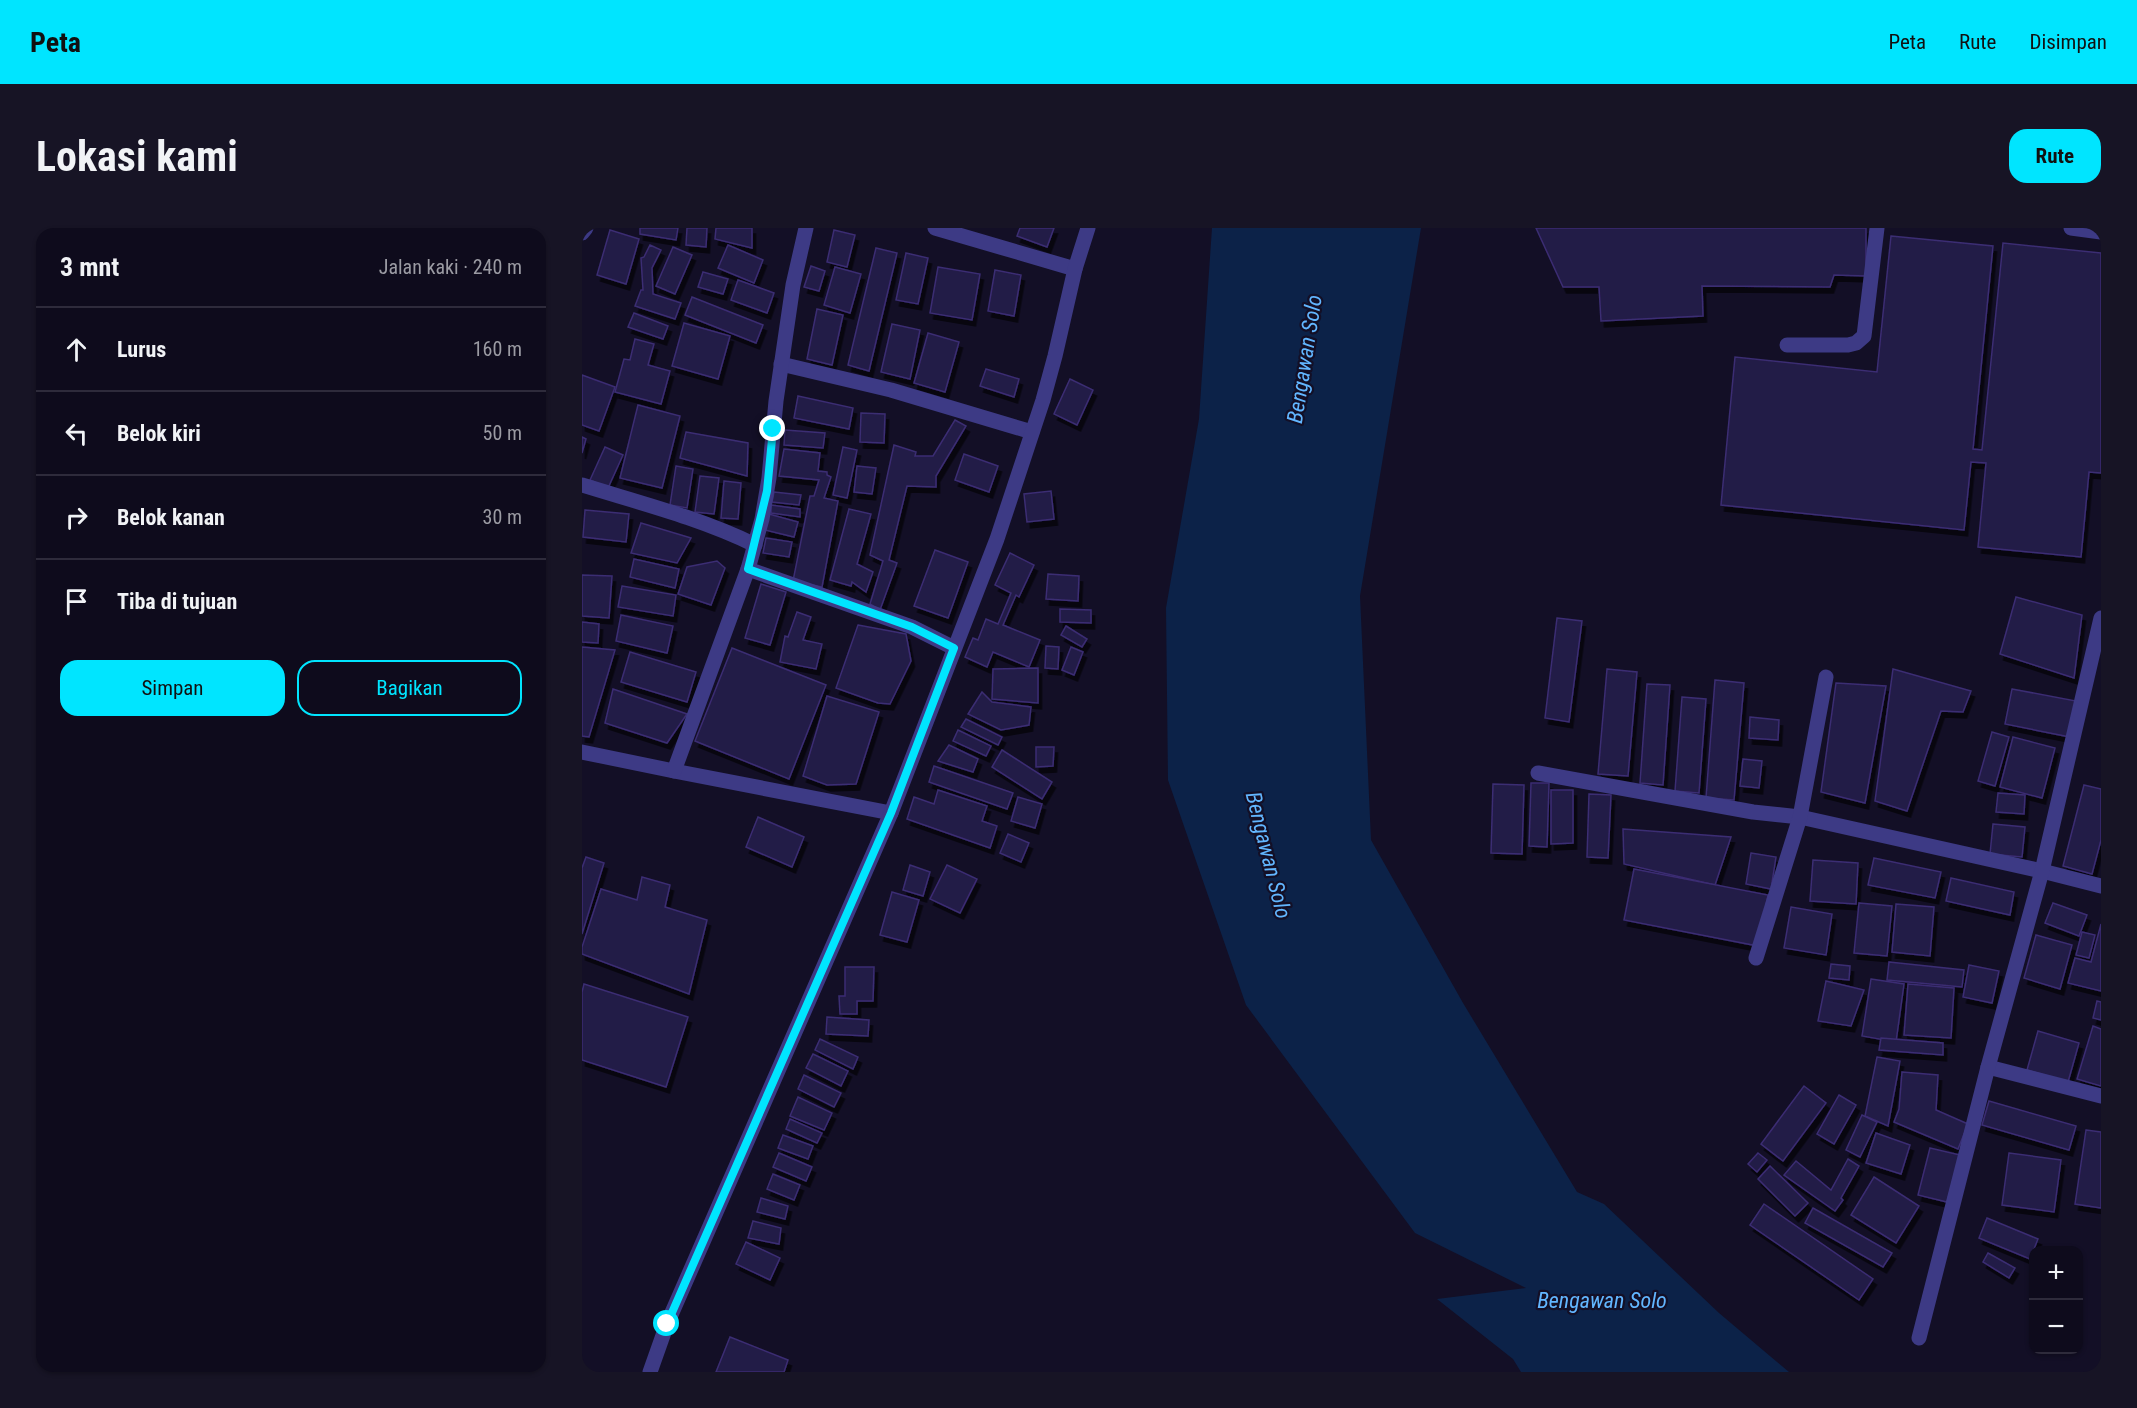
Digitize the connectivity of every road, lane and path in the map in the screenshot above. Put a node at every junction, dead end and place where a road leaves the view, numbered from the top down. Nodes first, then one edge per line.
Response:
1 (586, 228) edge
2 (806, 228) edge
3 (935, 228) edge
4 (1088, 228) edge
5 (1877, 228) edge
6 (2071, 228) edge
7 (2101, 232) edge
8 (582, 233) edge
9 (1075, 269) junction
10 (1787, 345) dead end
11 (782, 364) junction
12 (1032, 432) junction
13 (582, 485) edge
14 (755, 545) junction
15 (748, 569) junction
16 (2101, 618) edge
17 (954, 648) junction
18 (1826, 677) dead end
19 (582, 752) edge
20 (674, 771) junction
21 (1538, 773) dead end
22 (891, 813) junction
23 (1800, 817) junction
24 (2042, 871) junction
25 (2101, 886) edge
26 (1756, 958) dead end
27 (1988, 1067) junction
28 (2101, 1096) edge
29 (1919, 1338) dead end
30 (650, 1372) edge

1 - 8 street
2 - 11 street
3 - 9 street
4 - 9 street
5 - 10 street
6 - 7 street
9 - 12 street
11 - 12 street
11 - 14 street
12 - 17 street
13 - 14 street
14 - 15 street
15 - 17 street
15 - 20 street
16 - 24 street
17 - 22 street
18 - 23 street
19 - 20 street
20 - 22 street
21 - 23 street
22 - 30 street
23 - 24 street
23 - 26 street
24 - 25 street
24 - 27 street
27 - 28 street
27 - 29 street

